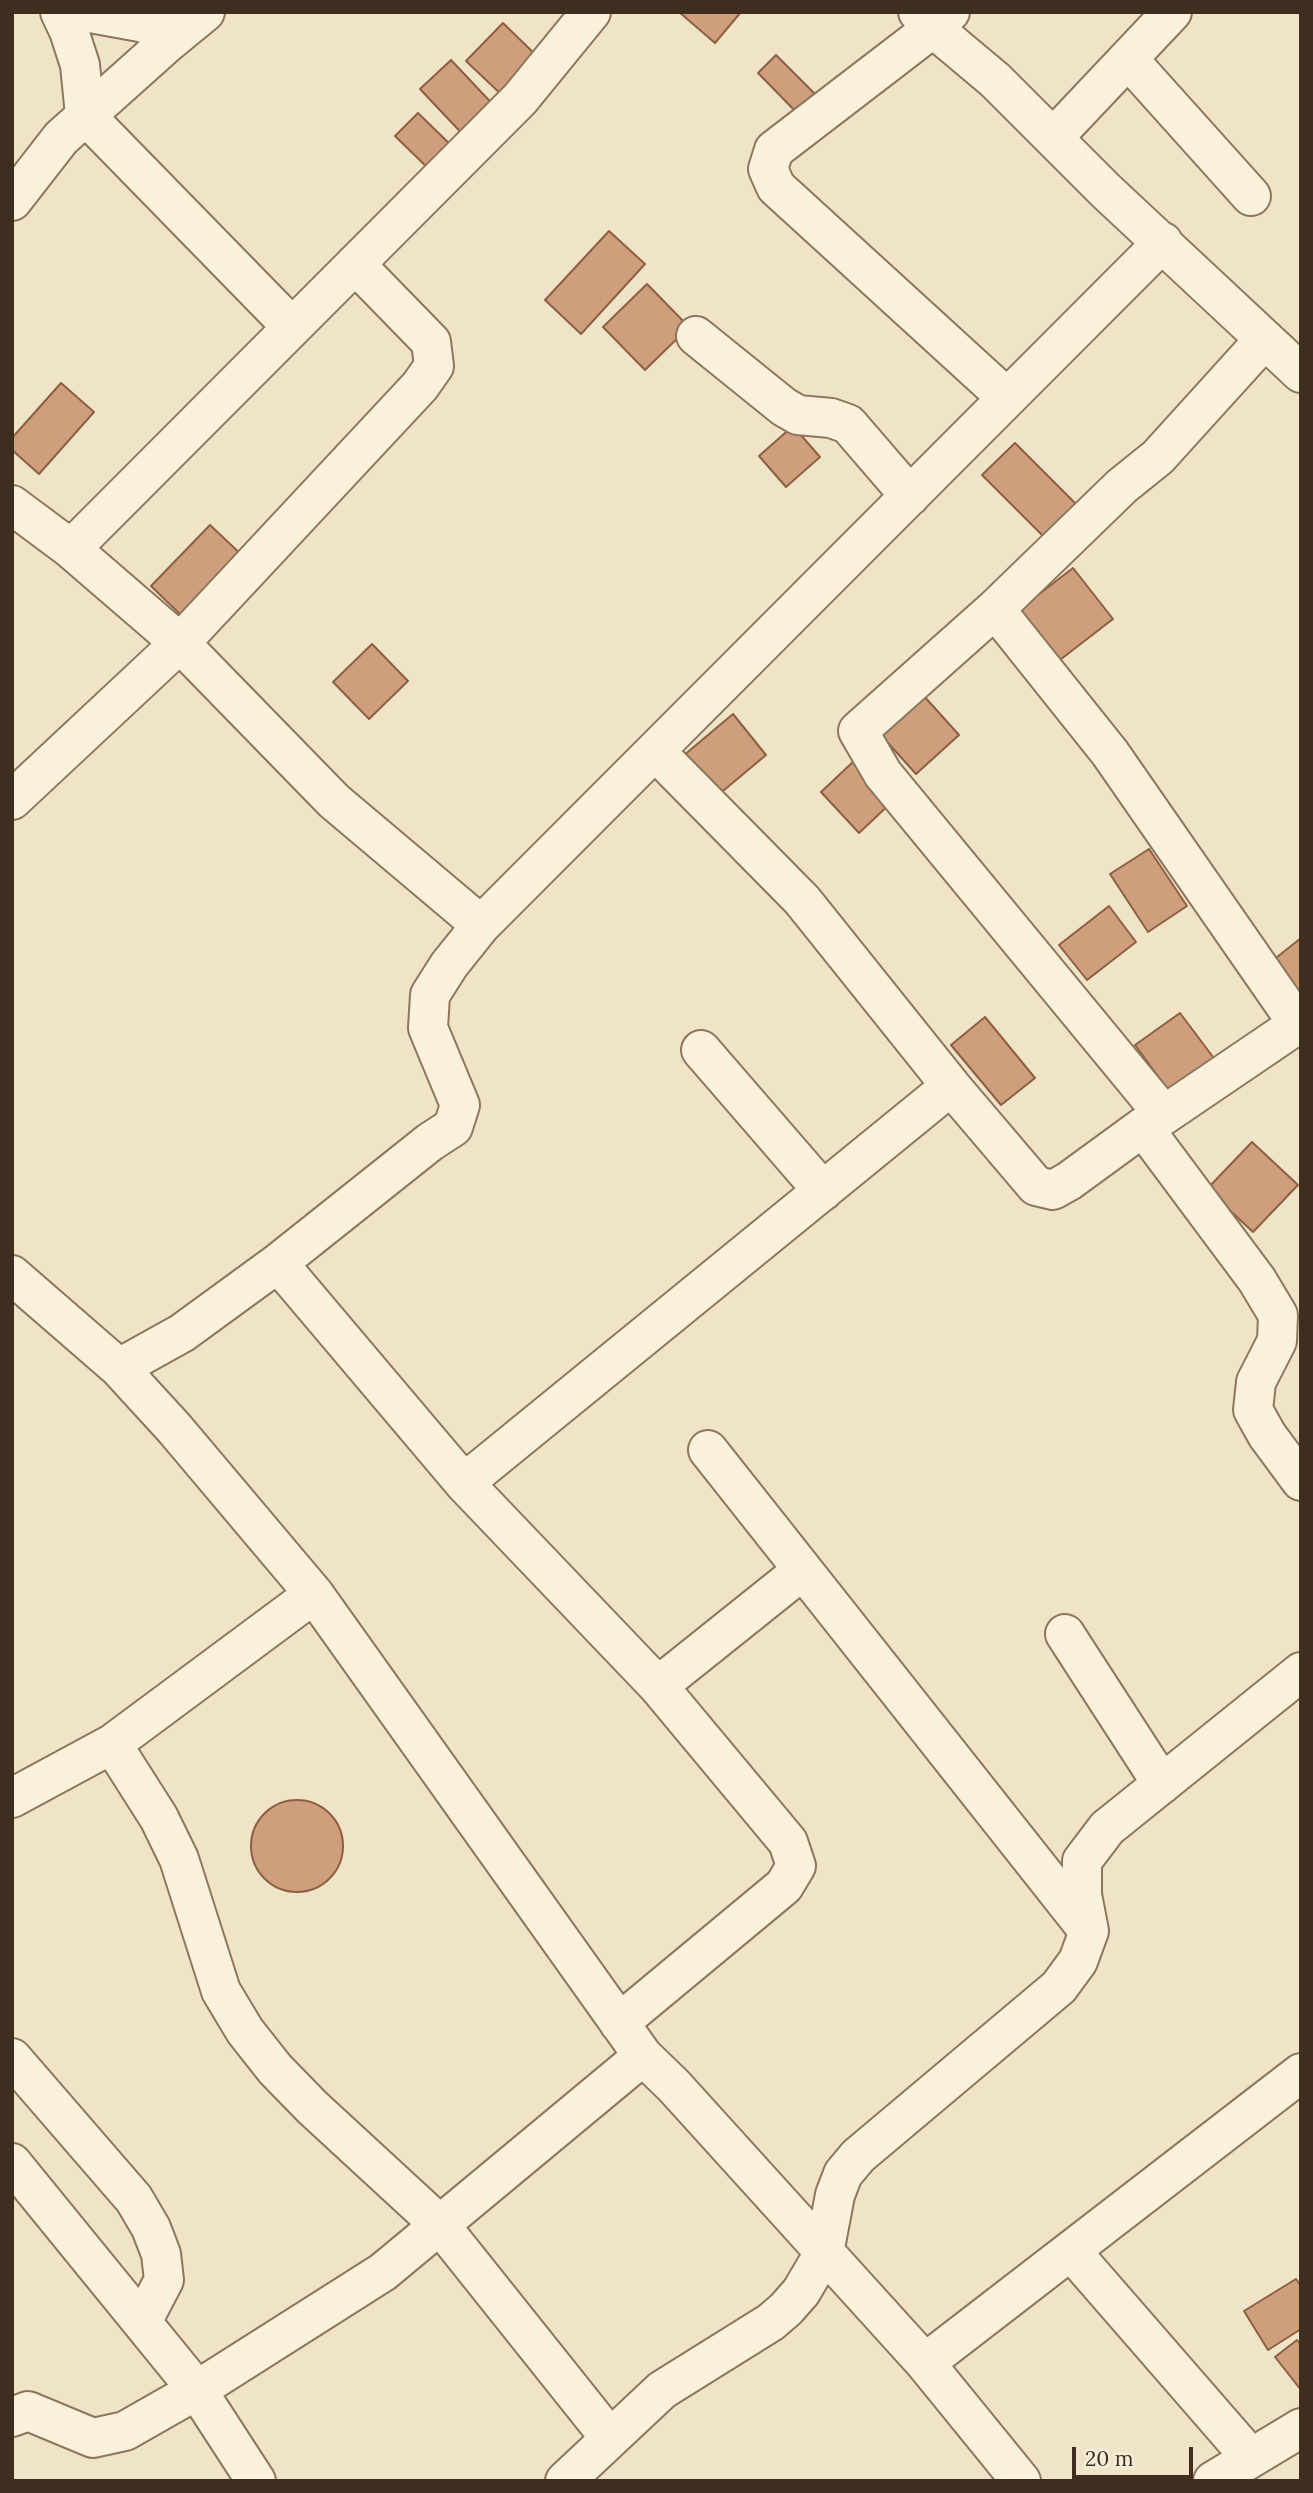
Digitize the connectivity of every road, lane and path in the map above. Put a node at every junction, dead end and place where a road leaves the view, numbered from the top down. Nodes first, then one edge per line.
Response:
1 (60, 12) edge
2 (85, 12) edge
3 (591, 12) edge
4 (1172, 12) edge
5 (934, 18) edge
6 (191, 23) edge
7 (1128, 59) junction
8 (85, 115) junction
9 (1053, 138) junction
10 (1251, 196) dead end
11 (12, 201) edge
12 (1163, 243) junction
13 (355, 264) junction
14 (292, 327) junction
15 (696, 336) dead end
16 (1264, 340) junction
17 (1301, 373) edge
18 (1007, 398) junction
19 (910, 496) junction
20 (12, 505) edge
21 (71, 549) junction
22 (995, 608) junction
23 (180, 643) junction
24 (655, 751) junction
25 (12, 800) edge
26 (481, 925) junction
27 (1299, 1023) edge
28 (701, 1050) dead end
29 (951, 1086) junction
30 (1153, 1121) junction
31 (823, 1191) junction
32 (278, 1263) junction
33 (12, 1275) edge
34 (119, 1368) junction
35 (708, 1450) dead end
36 (1301, 1481) edge
37 (464, 1483) junction
38 (803, 1570) junction
39 (314, 1594) junction
40 (1065, 1634) dead end
41 (1301, 1672) edge
42 (659, 1686) junction
43 (112, 1744) junction
44 (1162, 1784) junction
45 (12, 1798) edge
46 (1089, 1931) junction
47 (619, 2023) junction
48 (643, 2056) junction
49 (12, 2058) edge
50 (1301, 2073) edge
51 (12, 2162) edge
52 (440, 2225) junction
53 (1070, 2251) junction
54 (824, 2253) junction
55 (142, 2322) junction
56 (925, 2363) junction
57 (197, 2390) junction
58 (12, 2417) edge
59 (1301, 2428) edge
60 (610, 2438) junction
61 (1251, 2458) junction
62 (256, 2481) edge
63 (565, 2481) edge
64 (1021, 2481) edge
65 (1213, 2481) edge

1 - 8 street
2 - 6 street
3 - 13 street
4 - 7 street
5 - 9 street
5 - 18 street
6 - 8 street
7 - 9 street
7 - 10 street
8 - 11 street
8 - 14 street
9 - 12 street
12 - 16 street
12 - 18 street
13 - 14 street
13 - 23 street
14 - 21 street
15 - 19 street
16 - 17 street
16 - 22 street
18 - 19 street
19 - 24 street
20 - 21 street
21 - 23 street
22 - 27 street
22 - 30 street
23 - 25 street
23 - 26 street
24 - 26 street
24 - 29 street
26 - 32 street
27 - 30 street
28 - 31 street
29 - 30 street
29 - 31 street
30 - 36 street
31 - 37 street
32 - 34 street
32 - 37 street
33 - 34 street
34 - 39 street
35 - 38 street
37 - 42 street
38 - 42 street
38 - 46 street
39 - 43 street
39 - 47 street
40 - 44 street
41 - 44 street
42 - 47 street
43 - 45 street
43 - 52 street
44 - 46 street
46 - 54 street
47 - 48 street
48 - 52 street
48 - 54 street
49 - 55 street
50 - 53 street
51 - 55 street
52 - 57 street
52 - 60 street
53 - 56 street
53 - 61 street
54 - 56 street
54 - 60 street
55 - 57 street
56 - 64 street
57 - 58 street
57 - 62 street
59 - 61 street
60 - 63 street
61 - 65 street

